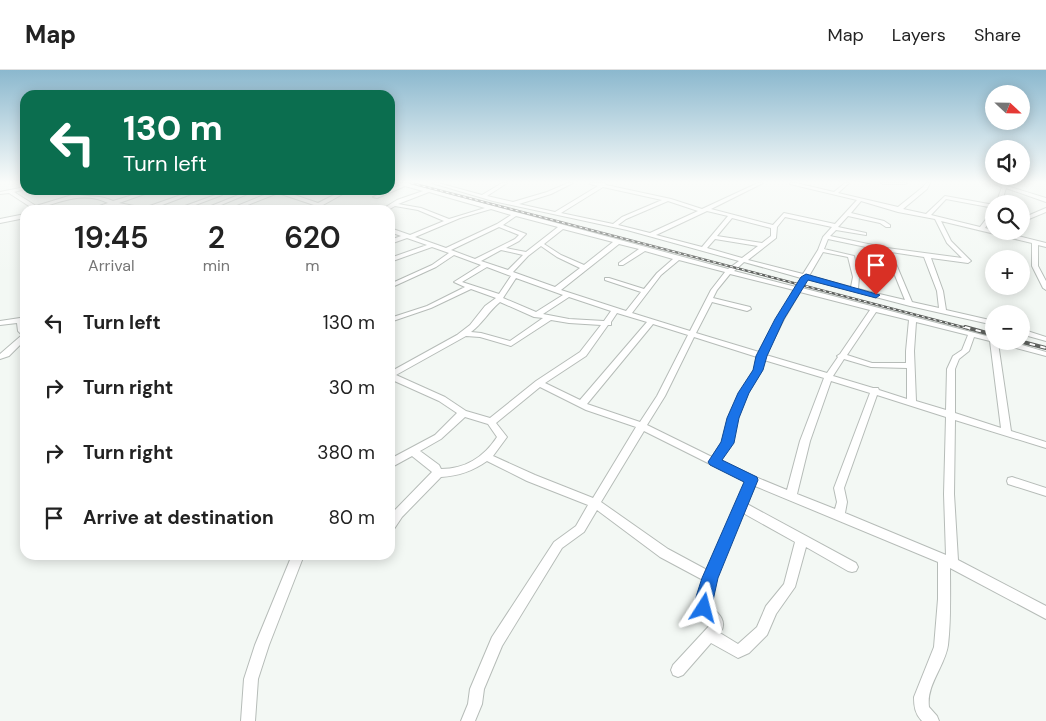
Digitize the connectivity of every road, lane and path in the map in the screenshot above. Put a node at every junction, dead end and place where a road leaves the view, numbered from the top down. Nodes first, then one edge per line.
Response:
1 (430, 213) edge
2 (474, 213) edge
3 (635, 213) edge
4 (698, 213) edge
5 (720, 213) edge
6 (914, 213) edge
7 (929, 213) edge
8 (516, 214) joint
9 (555, 214) edge
10 (846, 214) joint
11 (731, 216) junction
12 (927, 216) junction
13 (20, 217) edge
14 (937, 219) junction
15 (0, 220) edge
16 (449, 221) junction
17 (985, 224) edge
18 (499, 225) junction
19 (563, 226) junction
20 (614, 226) junction
21 (888, 226) dead end
22 (774, 227) junction
23 (835, 227) junction
24 (982, 229) junction
25 (985, 230) edge
26 (395, 232) edge
27 (864, 234) dead end
28 (409, 236) junction
29 (651, 236) junction
30 (714, 237) junction
31 (826, 237) junction
32 (395, 240) edge
33 (1027, 240) edge
34 (619, 241) junction
35 (1035, 243) junction
36 (541, 244) junction
37 (433, 245) junction
38 (763, 245) junction
39 (1046, 245) edge
40 (500, 248) junction
41 (644, 249) junction
42 (703, 249) junction
43 (821, 250) junction
44 (887, 250) junction
45 (451, 252) junction
46 (527, 254) junction
47 (927, 256) junction
48 (395, 258) edge
49 (678, 258) junction
50 (475, 261) junction
51 (743, 261) junction
52 (622, 264) dead end
53 (486, 265) junction
54 (584, 268) junction
55 (729, 271) junction
56 (512, 275) junction
57 (806, 277) junction
58 (607, 279) dead end
59 (395, 284) edge
60 (470, 287) junction
61 (1046, 288) edge
62 (798, 289) junction
63 (556, 290) junction
64 (854, 290) junction
65 (646, 292) junction
66 (568, 294) junction
67 (500, 298) junction
68 (709, 299) junction
69 (910, 304) junction
70 (747, 309) dead end
71 (874, 309) junction
72 (616, 310) junction
73 (943, 312) junction
74 (628, 313) junction
75 (537, 315) junction
76 (550, 317) junction
77 (395, 318) edge
78 (913, 319) junction
79 (20, 320) edge
80 (652, 321) junction
81 (985, 321) edge
82 (0, 323) edge
83 (608, 323) junction
84 (463, 334) junction
85 (691, 334) junction
86 (972, 334) junction
87 (1030, 334) edge
88 (985, 338) edge
89 (1046, 339) edge
90 (20, 340) edge
91 (1046, 346) edge
92 (995, 350) edge
93 (1030, 350) edge
94 (1043, 353) edge
95 (762, 356) junction
96 (841, 356) junction
97 (0, 357) edge
98 (910, 366) junction
99 (395, 373) edge
100 (828, 376) junction
101 (395, 378) edge
102 (539, 383) junction
103 (875, 390) junction
104 (912, 402) junction
105 (582, 404) junction
106 (464, 413) junction
107 (950, 414) junction
108 (1004, 415) junction
109 (491, 422) junction
110 (642, 426) junction
111 (1006, 431) junction
112 (1024, 438) junction
113 (1046, 445) edge
114 (413, 452) junction
115 (485, 456) junction
116 (395, 461) edge
117 (714, 462) junction
118 (438, 473) junction
119 (752, 480) junction
120 (1012, 481) dead end
121 (1046, 492) edge
122 (791, 496) junction
123 (596, 503) junction
124 (742, 507) junction
125 (839, 515) junction
126 (395, 518) edge
127 (802, 539) junction
128 (296, 560) edge
129 (948, 562) junction
130 (852, 567) dead end
131 (710, 578) junction
132 (1046, 613) edge
133 (710, 635) junction
134 (678, 670) dead end
135 (248, 721) edge
136 (468, 721) edge
137 (932, 721) edge

1 - 16 street
2 - 16 street
3 - 20 street
4 - 29 street
5 - 11 street
6 - 12 street
7 - 12 street
8 - 18 street
8 - 19 street
9 - 20 street
10 - 21 street
10 - 23 street
11 - 22 street
11 - 30 street
12 - 14 street
13 - 15 street
14 - 24 street
14 - 47 street
16 - 28 street
17 - 24 street
18 - 40 street
18 - 45 street
19 - 34 street
19 - 36 street
20 - 29 street
22 - 23 street
22 - 38 street
23 - 27 street
23 - 31 street
24 - 25 street
26 - 28 street
28 - 32 street
28 - 37 street
29 - 42 street
30 - 38 street
30 - 42 street
31 - 43 street
31 - 44 street
33 - 35 street
34 - 41 street
34 - 54 street
35 - 39 street
35 - 61 street
36 - 46 street
36 - 54 street
37 - 45 street
37 - 48 street
38 - 51 street
40 - 46 street
40 - 50 street
41 - 49 street
41 - 52 street
42 - 51 street
43 - 57 street
43 - 64 street
44 - 47 street
44 - 69 street
45 - 50 street
45 - 59 street
46 - 56 street
47 - 73 street
49 - 55 street
49 - 65 street
50 - 53 street
51 - 55 street
51 - 57 street
53 - 56 street
53 - 60 street
54 - 63 street
55 - 62 street
55 - 68 street
56 - 63 street
56 - 67 street
57 - 62 street
57 - 64 street
58 - 65 street
60 - 67 street
60 - 77 street
62 - 71 street
62 - 95 street
63 - 66 street
64 - 69 street
65 - 74 street
66 - 72 street
66 - 75 street
67 - 75 street
67 - 84 street
68 - 70 street
68 - 85 street
69 - 73 street
71 - 78 street
71 - 96 street
72 - 74 street
72 - 83 street
73 - 81 street
74 - 80 street
75 - 76 street
76 - 83 street
76 - 84 street
78 - 86 street
78 - 98 street
79 - 82 street
80 - 85 street
80 - 105 street
83 - 102 street
84 - 99 street
85 - 95 street
85 - 110 street
86 - 88 street
86 - 107 street
87 - 89 street
90 - 97 street
91 - 94 street
92 - 108 street
93 - 94 street
95 - 100 street
95 - 117 street
96 - 98 street
96 - 100 street
98 - 104 street
100 - 103 street
100 - 122 street
101 - 106 street
102 - 105 street
102 - 109 street
103 - 104 street
103 - 125 street
104 - 107 street
105 - 110 street
106 - 109 street
106 - 114 street
107 - 111 street
107 - 129 street
108 - 111 street
108 - 112 street
109 - 115 street
110 - 117 street
110 - 123 street
111 - 112 street
112 - 113 street
114 - 116 street
114 - 118 street
115 - 118 street
115 - 123 street
117 - 119 street
118 - 126 street
119 - 122 street
119 - 124 street
120 - 121 street
122 - 125 street
123 - 131 street
123 - 136 street
124 - 127 street
124 - 131 street
125 - 129 street
127 - 130 street
127 - 133 street
128 - 135 street
129 - 132 street
129 - 137 street
131 - 133 street
133 - 134 street

